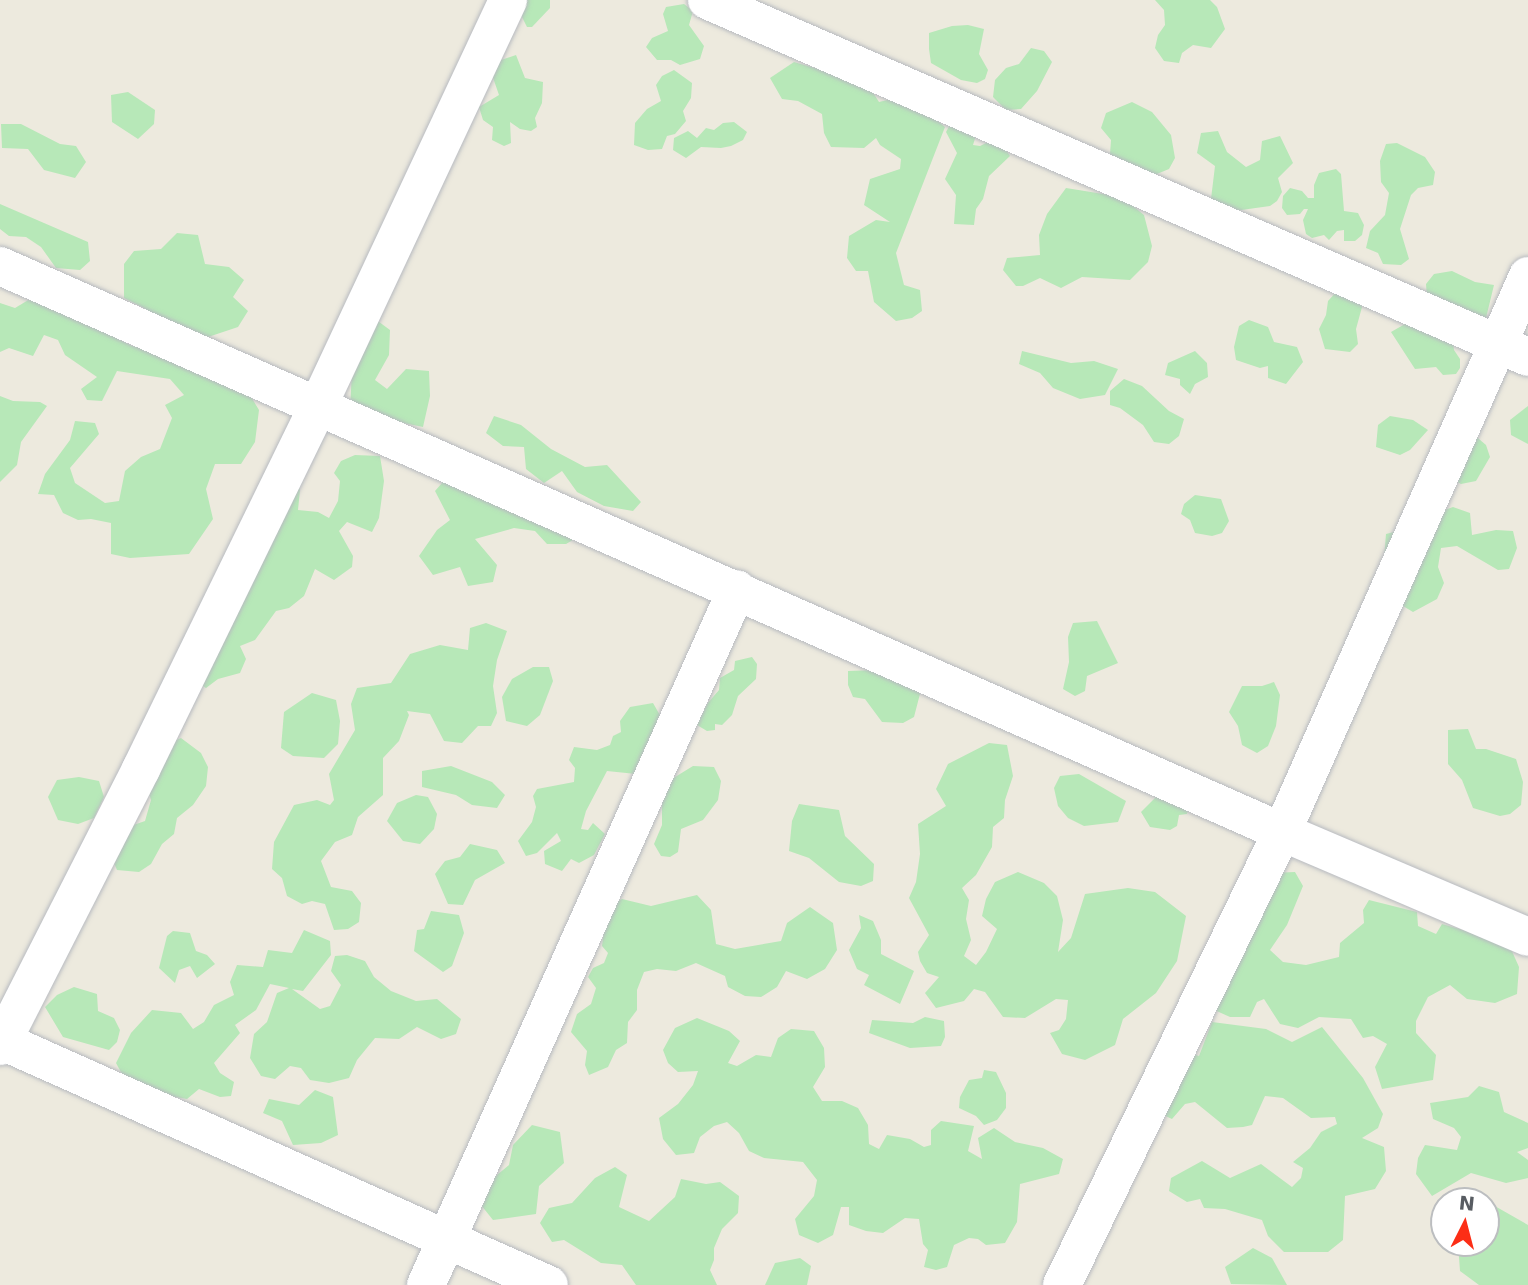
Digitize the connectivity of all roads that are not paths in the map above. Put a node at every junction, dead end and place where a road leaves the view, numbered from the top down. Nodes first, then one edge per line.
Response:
1 (508, 0) edge
2 (707, 0) edge
3 (0, 266) edge
4 (1528, 276) edge
5 (1514, 351) edge
6 (318, 406) junction
7 (737, 589) junction
8 (1282, 832) junction
9 (1528, 937) edge
10 (1, 1042) edge
11 (445, 1239) junction
12 (426, 1285) edge
13 (549, 1285) edge
14 (1062, 1285) edge

1 - 6 street
2 - 5 street
3 - 6 street
4 - 5 street
5 - 8 street
6 - 7 street
6 - 10 street
7 - 8 street
7 - 11 street
8 - 9 street
8 - 14 street
10 - 11 street
11 - 12 street
11 - 13 street

